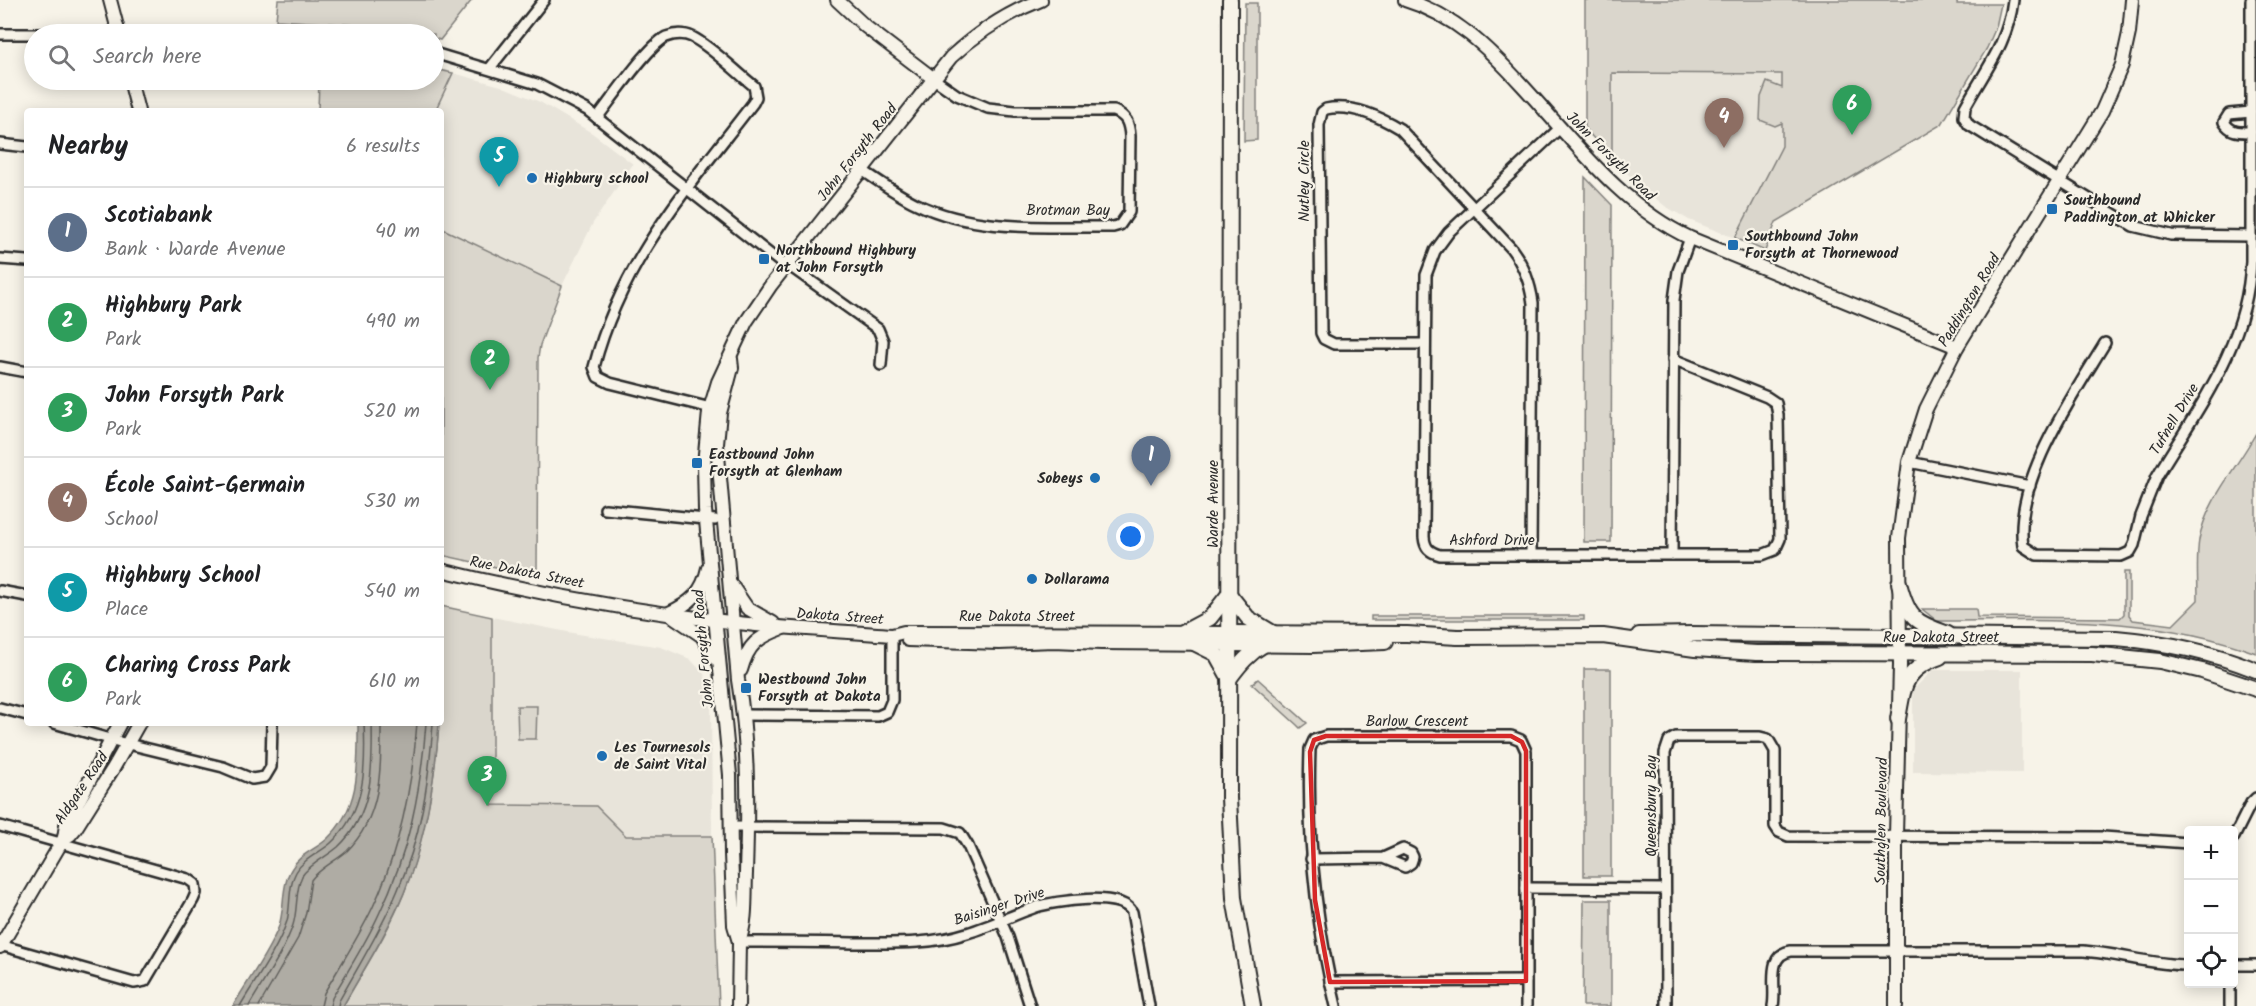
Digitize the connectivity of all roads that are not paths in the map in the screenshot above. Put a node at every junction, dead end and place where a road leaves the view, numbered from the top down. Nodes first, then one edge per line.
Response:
1 (110, 0) edge
2 (544, 0) edge
3 (837, 0) edge
4 (1041, 0) edge
5 (1230, 0) edge
6 (1405, 0) edge
7 (2013, 0) edge
8 (2132, 0) edge
9 (2251, 0) edge
10 (116, 24) edge
11 (0, 34) edge
12 (24, 34) edge
13 (444, 56) edge
14 (490, 68) junction
15 (934, 79) junction
16 (133, 90) edge
17 (137, 108) edge
18 (2251, 111) junction
19 (597, 118) junction
20 (1561, 127) junction
21 (2251, 132) junction
22 (0, 144) edge
23 (24, 147) edge
24 (862, 170) junction
25 (2059, 182) junction
26 (688, 189) junction
27 (1474, 208) junction
28 (2251, 236) junction
29 (1690, 238) junction
30 (0, 259) edge
31 (24, 261) edge
32 (786, 265) junction
33 (2105, 343) dead end
34 (1425, 344) junction
35 (1957, 347) junction
36 (1673, 359) junction
37 (880, 365) dead end
38 (0, 367) edge
39 (24, 371) edge
40 (715, 409) junction
41 (1909, 462) junction
42 (2030, 486) junction
43 (605, 509) dead end
44 (711, 520) junction
45 (1531, 555) junction
46 (1672, 555) junction
47 (710, 561) junction
48 (444, 571) edge
49 (729, 579) junction
50 (1899, 583) junction
51 (0, 591) edge
52 (1229, 594) junction
53 (24, 595) edge
54 (668, 614) junction
55 (715, 620) junction
56 (733, 622) junction
57 (786, 627) junction
58 (892, 634) junction
59 (1180, 634) junction
60 (1900, 637) junction
61 (1229, 638) junction
62 (1622, 638) junction
63 (1958, 638) junction
64 (1270, 639) junction
65 (1194, 643) junction
66 (1900, 654) junction
67 (1950, 654) junction
68 (720, 668) junction
69 (2256, 670) edge
70 (1229, 679) junction
71 (738, 680) junction
72 (2256, 689) edge
73 (0, 708) edge
74 (24, 714) edge
75 (744, 715) junction
76 (1898, 719) junction
77 (64, 726) edge
78 (120, 726) edge
79 (136, 726) edge
80 (272, 726) edge
81 (120, 742) junction
82 (2256, 798) edge
83 (0, 826) edge
84 (730, 827) junction
85 (747, 827) junction
86 (2238, 829) edge
87 (1896, 836) junction
88 (63, 840) junction
89 (2184, 843) edge
90 (1383, 858) dead end
91 (1311, 859) junction
92 (1526, 888) junction
93 (1665, 889) junction
94 (1001, 920) junction
95 (738, 942) junction
96 (0, 946) edge
97 (1895, 950) junction
98 (2184, 965) edge
99 (2238, 965) edge
100 (2256, 965) edge
101 (1526, 981) junction
102 (1330, 982) junction
103 (2230, 988) edge
104 (738, 1006) edge
105 (1030, 1006) edge
106 (1149, 1006) edge
107 (1253, 1006) edge
108 (1336, 1006) edge
109 (1526, 1006) edge
110 (1666, 1006) edge
111 (1773, 1006) edge
112 (1896, 1006) edge
113 (2230, 1006) edge

1 - 10 street
2 - 14 street
3 - 15 street
4 - 15 street, John Forsyth Road
5 - 52 main road, Warde Avenue
6 - 20 street, John Forsyth Road
7 - 25 street
8 - 25 street, Paddington Road
9 - 18 street, Tufnell Drive
11 - 12 street
13 - 14 street
14 - 19 street
15 - 24 street, John Forsyth Road
15 - 24 street, Brotman Bay
16 - 17 street
18 - 21 street, Tufnell Drive
18 - 21 street
19 - 26 street
19 - 26 street
20 - 27 street, Ashford Drive
20 - 29 street, John Forsyth Road
21 - 28 street, Tufnell Drive
22 - 23 street
24 - 32 street, John Forsyth Road
25 - 28 street
25 - 35 street, Paddington Road
26 - 32 street
26 - 40 street
27 - 34 street, Ashford Drive
27 - 34 street, Nutley Circle
27 - 45 street
28 - 42 street, Tufnell Drive
29 - 35 street, John Forsyth Road
29 - 36 street
30 - 31 street
32 - 37 street
32 - 40 street, John Forsyth Road
33 - 42 street, Tufnell Drive
34 - 45 street, Ashford Drive
35 - 41 street, Paddington Road
36 - 46 street
36 - 46 street, Ashford Drive
38 - 39 street
40 - 44 street, John Forsyth Road
40 - 49 street, John Forsyth Road
41 - 42 street
41 - 50 street, Paddington Road
43 - 44 street
44 - 47 street, John Forsyth Road
45 - 46 street, Ashford Drive
47 - 54 street
47 - 55 street, John Forsyth Road
48 - 54 street, Rue Dakota Street
49 - 56 street, John Forsyth Road
49 - 57 street
50 - 60 street, Paddington Road
50 - 63 main road
51 - 53 street
52 - 59 main road
52 - 61 main road, Warde Avenue
52 - 64 main road
54 - 55 street, Rue Dakota Street
54 - 68 street
55 - 56 street, Rue Dakota Street
55 - 68 street, John Forsyth Road
56 - 57 street, Rue Dakota Street
56 - 71 street, John Forsyth Road
57 - 58 street, Dakota Street
57 - 71 street
58 - 59 street, Rue Dakota Street
58 - 65 street, Rue Dakota Street
58 - 75 street
59 - 61 street, Rue Dakota Street
60 - 62 main road, Rue Dakota Street
60 - 63 main road, Rue Dakota Street
60 - 66 street, Southglen Boulevard
61 - 64 main road, Rue Dakota Street
61 - 65 street
61 - 70 main road, Warde Avenue
62 - 64 main road, Rue Dakota Street
62 - 66 main road, Rue Dakota Street
63 - 69 main road, Rue Dakota Street
64 - 70 main road
65 - 70 main road
66 - 67 main road, Rue Dakota Street
66 - 76 street, Southglen Boulevard
67 - 72 main road, Rue Dakota Street
67 - 76 main road
68 - 84 street, John Forsyth Road
70 - 107 main road, Warde Avenue
71 - 75 street, John Forsyth Road
73 - 74 street
75 - 85 street, John Forsyth Road
76 - 87 street, Southglen Boulevard
77 - 81 street
78 - 81 street, Aldgate Road
79 - 81 street, Aldgate Road
80 - 81 street
81 - 88 street, Aldgate Road
81 - 88 street, Aldgate Road
82 - 86 street
83 - 88 street
84 - 85 street
84 - 95 street, John Forsyth Road
85 - 94 street
85 - 95 street, John Forsyth Road
87 - 89 street
87 - 93 street, Queensbury Bay
87 - 97 street, Southglen Boulevard
88 - 96 street, Aldgate Road
88 - 96 street
90 - 91 street
91 - 92 street, Barlow Crescent
91 - 102 street, Barlow Crescent
92 - 93 street
92 - 101 street, Barlow Crescent
93 - 110 street, Queensbury Bay
94 - 95 street, Baisinger Drive
94 - 105 street
94 - 106 street, Baisinger Drive
95 - 104 street, John Forsyth Road
97 - 98 street
97 - 111 street
97 - 112 street, Southglen Boulevard
99 - 100 street
101 - 102 street
101 - 109 street, Barlow Crescent
102 - 108 street, Barlow Crescent
103 - 113 street

